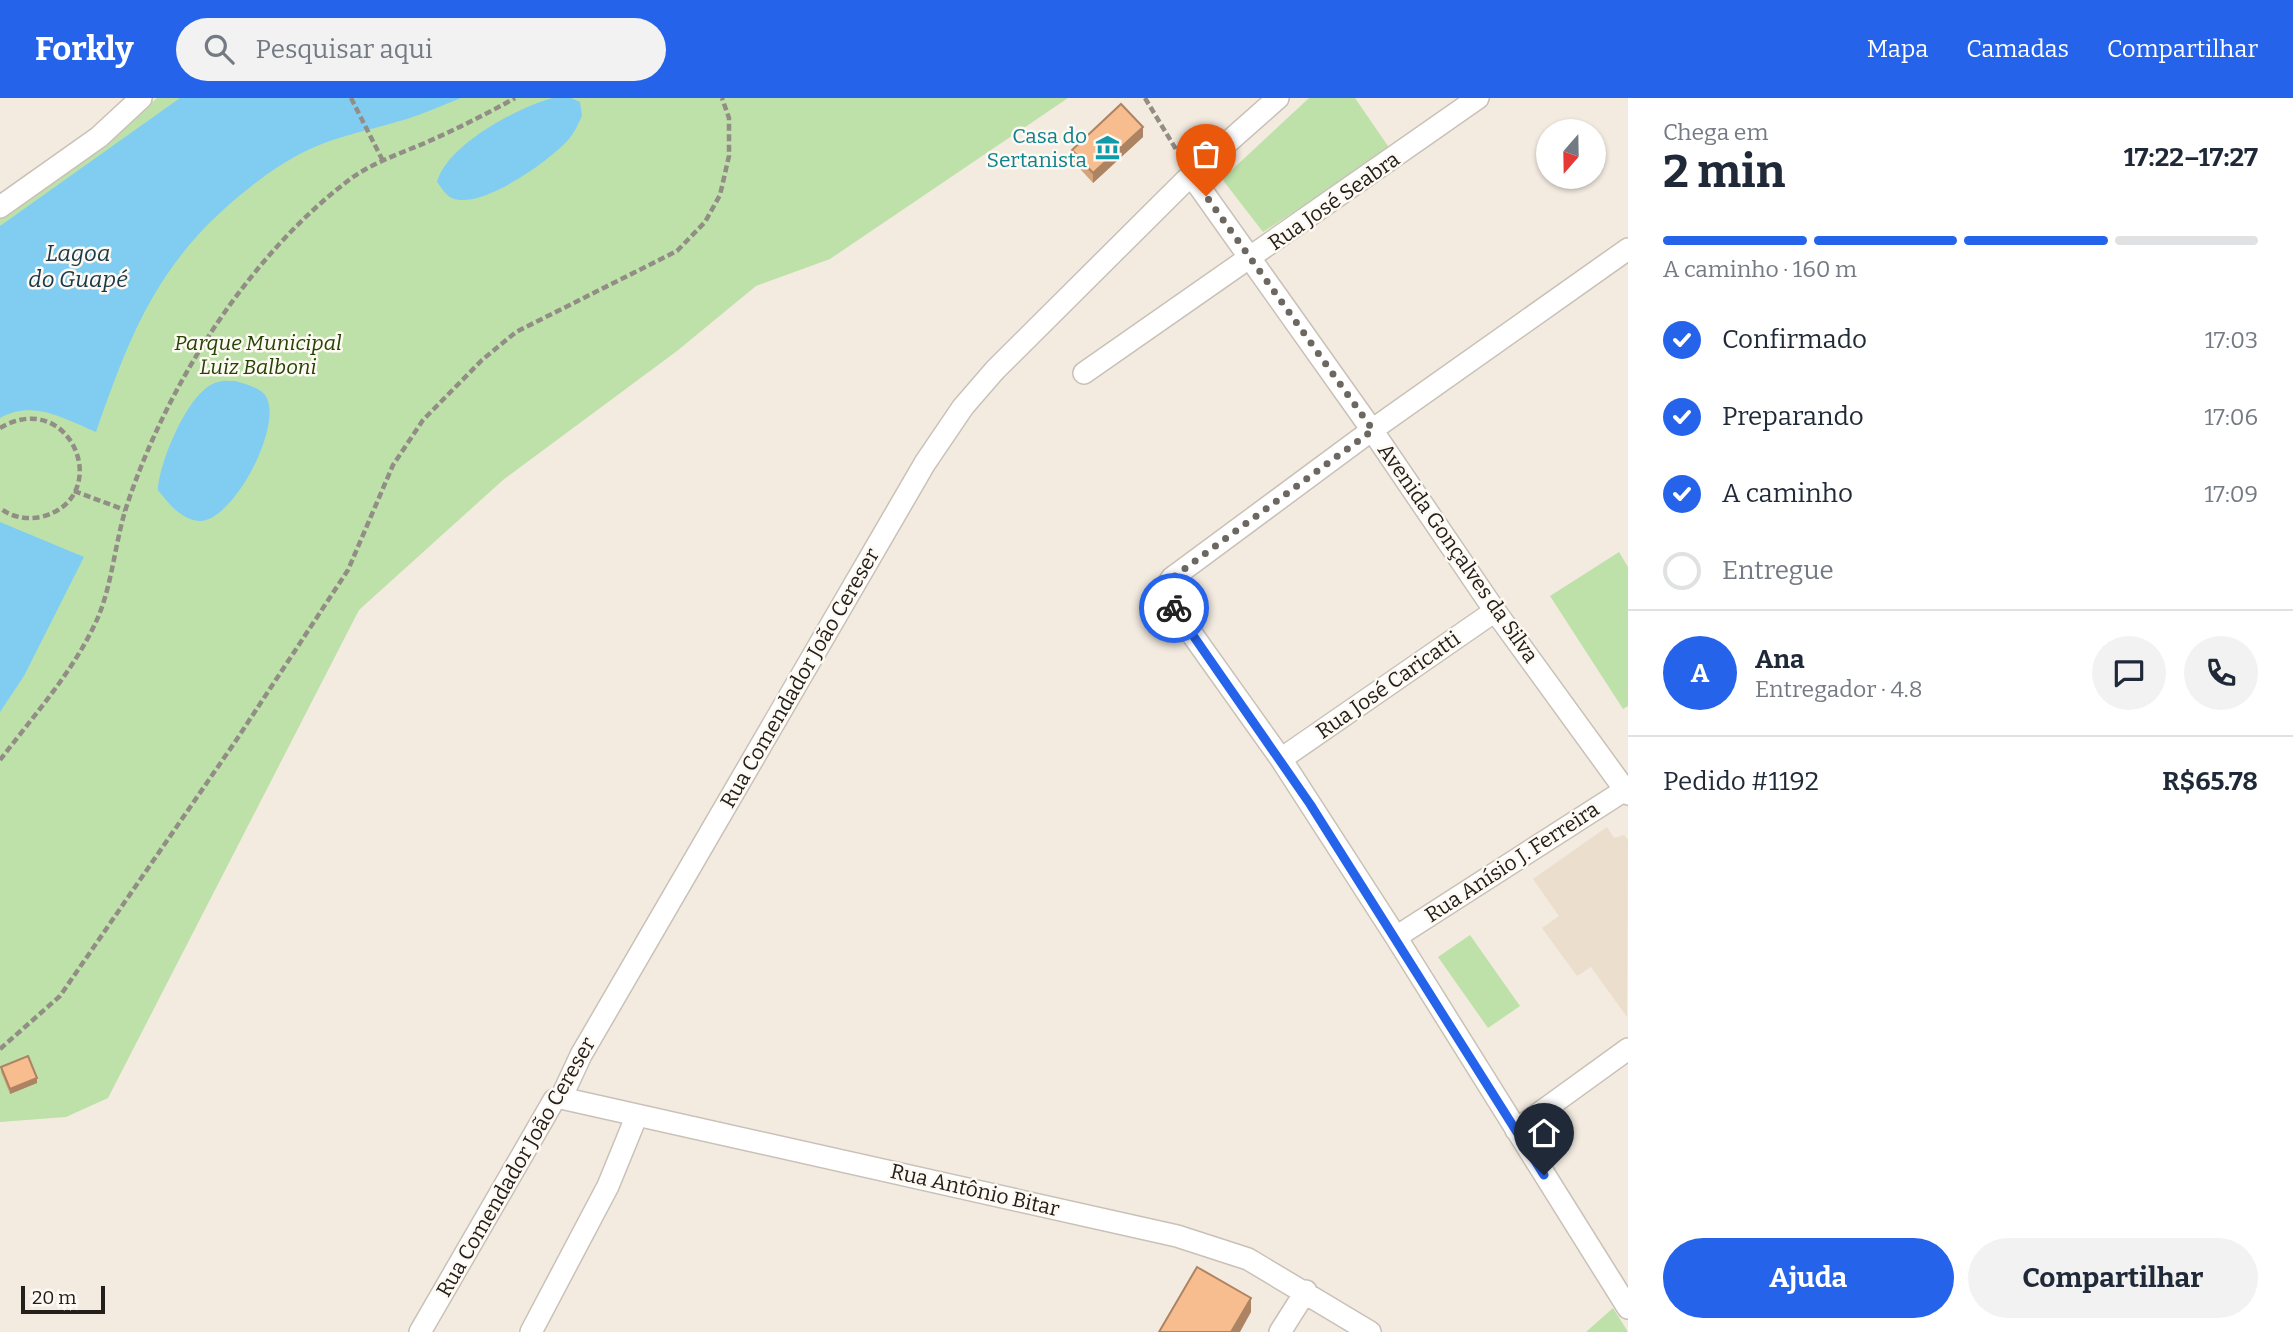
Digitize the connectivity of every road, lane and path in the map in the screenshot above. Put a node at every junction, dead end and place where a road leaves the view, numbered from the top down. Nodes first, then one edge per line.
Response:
1 (142, 98) edge
2 (351, 98) edge
3 (514, 98) edge
4 (722, 98) edge
5 (1145, 98) edge
6 (1278, 98) edge
7 (1478, 98) edge
8 (383, 160) junction
9 (1191, 175) junction
10 (0, 207) edge
11 (1628, 250) edge
12 (1250, 260) junction
13 (1084, 373) dead end
14 (0, 428) edge
15 (1373, 430) junction
16 (74, 491) junction
17 (0, 508) edge
18 (125, 509) junction
19 (1495, 611) junction
20 (0, 760) edge
21 (1281, 760) junction
22 (1627, 790) edge
23 (1396, 937) junction
24 (0, 1049) edge
25 (1628, 1049) edge
26 (561, 1098) junction
27 (637, 1115) junction
28 (1516, 1130) junction
29 (1306, 1292) junction
30 (1628, 1308) edge
31 (420, 1332) edge
32 (531, 1332) edge
33 (1280, 1332) edge
34 (1370, 1332) edge

1 - 10 street
2 - 8 path
3 - 8 path
4 - 24 path
5 - 9 path
6 - 9 street, Rua Comendador João Cereser
7 - 12 street, Rua José Seabra
8 - 18 path
9 - 12 street, Avenida Gonçalves da Silva
9 - 26 street, Rua Comendador João Cereser
11 - 15 street
12 - 13 street, Rua José Seabra
12 - 15 street, Avenida Gonçalves da Silva
14 - 16 path
15 - 19 street, Avenida Gonçalves da Silva
15 - 21 street
16 - 17 path
16 - 18 path
18 - 20 path
19 - 21 street, Rua José Caricatti
19 - 22 street, Avenida Gonçalves da Silva
21 - 23 street
22 - 23 street, Rua Anísio J. Ferreira
23 - 28 street
25 - 28 street
26 - 27 street, Rua Antônio Bitar
26 - 31 street, Rua Comendador João Cereser
27 - 29 street, Rua Antônio Bitar
27 - 32 street
28 - 30 street
29 - 33 street
29 - 34 street, Rua Antônio Bitar

